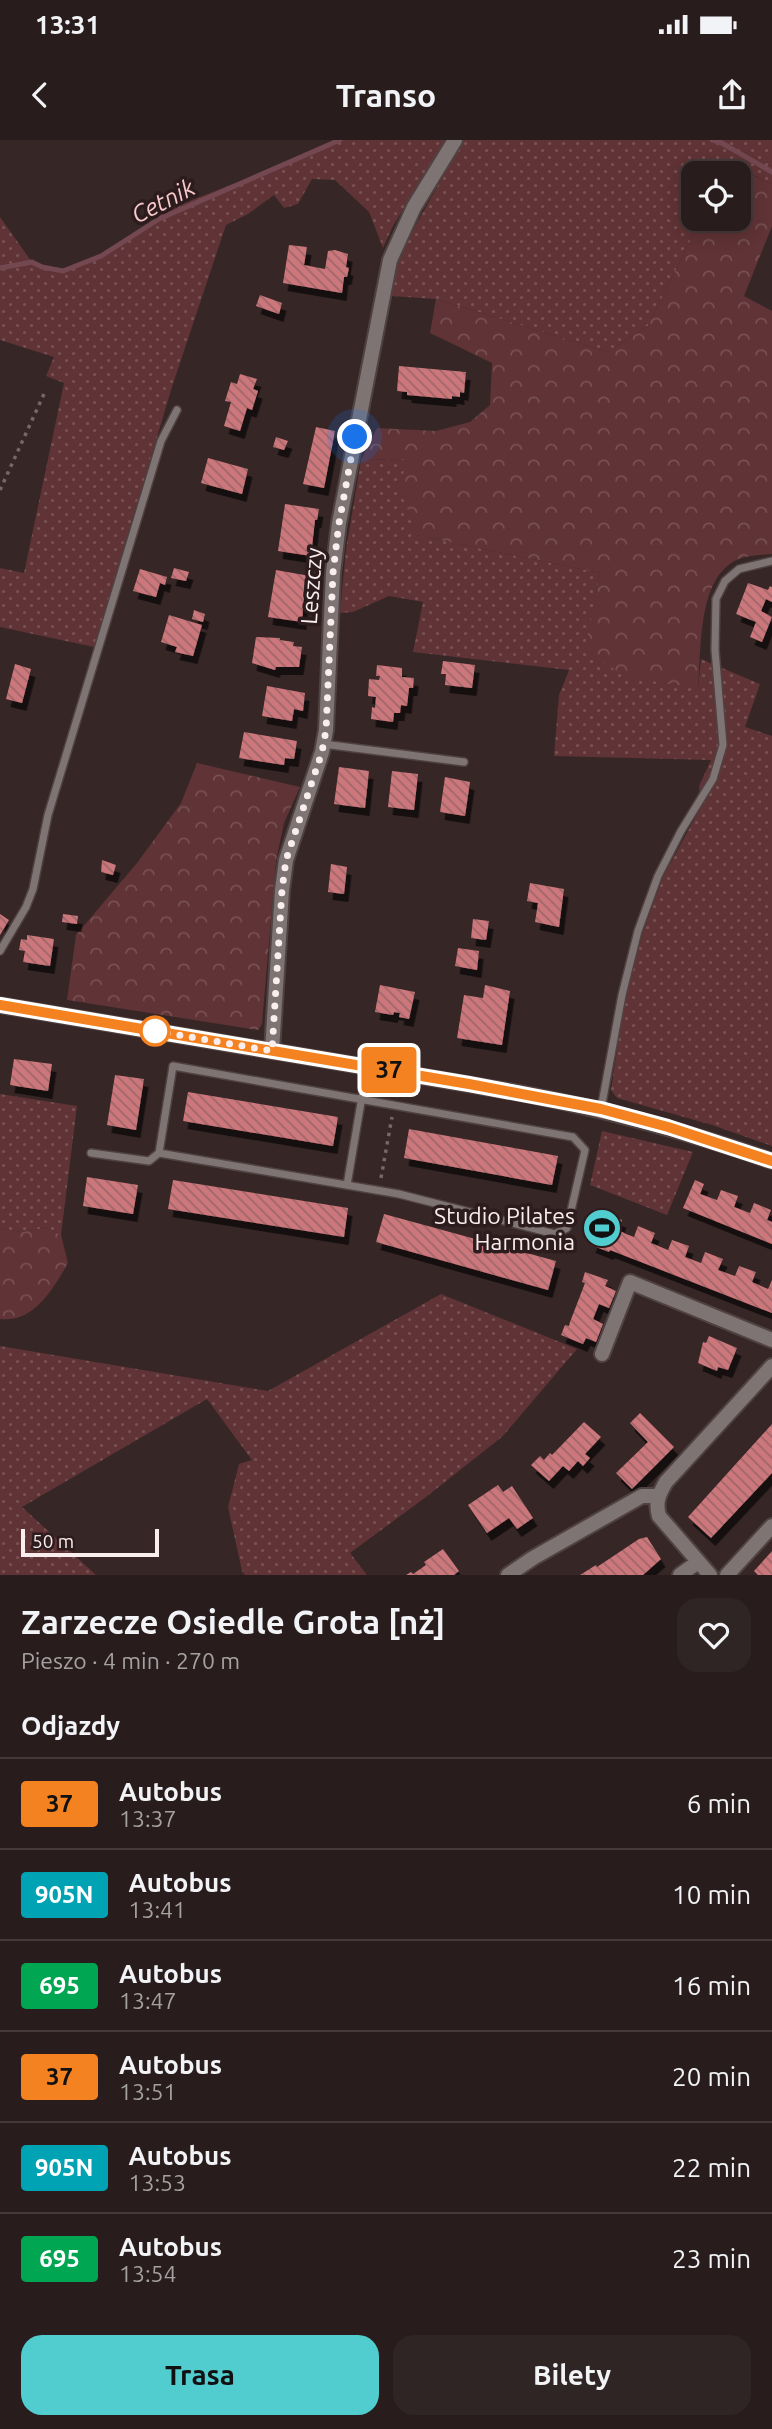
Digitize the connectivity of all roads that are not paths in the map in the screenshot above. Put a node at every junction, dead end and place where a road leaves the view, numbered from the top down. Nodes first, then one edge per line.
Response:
1 (455, 140) edge
2 (177, 410) dead end
3 (772, 561) edge
4 (323, 744) junction
5 (464, 762) dead end
6 (0, 951) edge
7 (0, 1005) edge
8 (272, 1051) junction
9 (367, 1066) junction
10 (362, 1099) junction
11 (601, 1109) junction
12 (91, 1153) dead end
13 (159, 1153) junction
14 (772, 1161) edge
15 (347, 1185) junction
16 (772, 1340) edge
17 (602, 1354) dead end
18 (772, 1366) edge
19 (658, 1496) junction
20 (772, 1526) edge
21 (698, 1562) junction
22 (508, 1575) edge
23 (680, 1575) edge
24 (710, 1575) edge
25 (727, 1575) edge

1 - 4 street, Leszczy
2 - 6 lane
3 - 11 lane
4 - 5 lane
4 - 8 street, Leszczy
7 - 8 street
8 - 9 street
9 - 10 lane
9 - 11 street
10 - 13 lane
10 - 15 lane
10 - 15 lane
11 - 14 street
12 - 13 lane
13 - 15 lane
16 - 17 street
18 - 19 street
19 - 21 street
19 - 22 street
20 - 25 street
21 - 23 street
21 - 24 street

